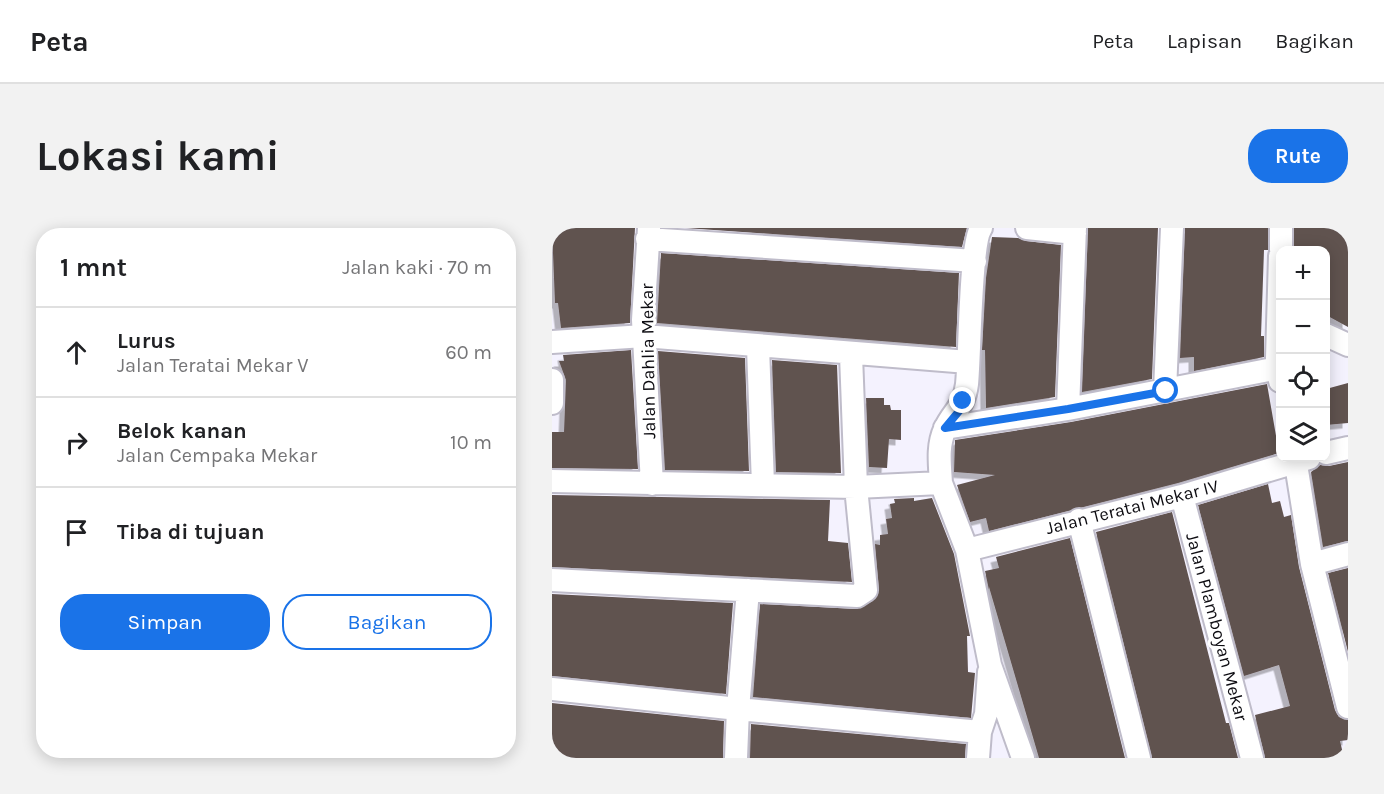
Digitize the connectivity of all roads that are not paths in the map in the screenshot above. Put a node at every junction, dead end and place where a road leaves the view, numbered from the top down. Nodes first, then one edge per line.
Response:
1 (981, 228) edge
2 (1027, 228) edge
3 (1172, 228) edge
4 (1281, 228) edge
5 (1075, 230) edge
6 (648, 234) edge
7 (1281, 246) edge
8 (975, 261) junction
9 (644, 336) junction
10 (1330, 337) edge
11 (552, 342) edge
12 (1348, 345) edge
13 (758, 347) junction
14 (851, 355) junction
15 (968, 362) junction
16 (1276, 375) edge
17 (552, 380) edge
18 (1166, 391) junction
19 (552, 403) edge
20 (1068, 409) junction
21 (945, 428) junction
22 (1348, 448) edge
23 (1330, 452) edge
24 (1290, 462) edge
25 (1300, 462) edge
26 (552, 481) edge
27 (941, 483) junction
28 (652, 484) junction
29 (762, 485) junction
30 (856, 487) junction
31 (1182, 496) junction
32 (1079, 520) junction
33 (967, 550) junction
34 (1348, 554) edge
35 (1312, 564) junction
36 (552, 580) edge
37 (748, 590) junction
38 (1343, 664) edge
39 (990, 665) junction
40 (552, 689) edge
41 (1348, 707) edge
42 (738, 709) junction
43 (980, 732) junction
44 (736, 758) edge
45 (978, 758) edge
46 (1023, 758) edge
47 (1139, 758) edge
48 (1252, 758) edge

1 - 8 street
2 - 5 street
3 - 18 street
4 - 7 street
5 - 20 street
6 - 8 street
6 - 9 street, Jalan Dahlia Mekar
8 - 15 street
9 - 11 street
9 - 13 street
9 - 28 street, Jalan Dahlia Mekar
10 - 12 street
13 - 14 street
13 - 29 street
14 - 15 street
14 - 30 street
15 - 21 street
16 - 18 street
17 - 19 street
18 - 20 street
20 - 21 street
21 - 27 street
22 - 23 street
24 - 31 street, Jalan Teratai Mekar IV
25 - 35 street
26 - 28 street
27 - 30 street
27 - 33 street
28 - 29 street
29 - 30 street
30 - 37 street
31 - 32 street, Jalan Teratai Mekar IV
31 - 48 street, Jalan Plamboyan Mekar
32 - 33 street, Jalan Teratai Mekar IV
32 - 47 street
33 - 39 street
34 - 35 street
35 - 38 street
36 - 37 street
37 - 42 street
38 - 41 street
39 - 43 street
39 - 46 street
40 - 42 street
42 - 43 street
42 - 44 street
43 - 45 street

